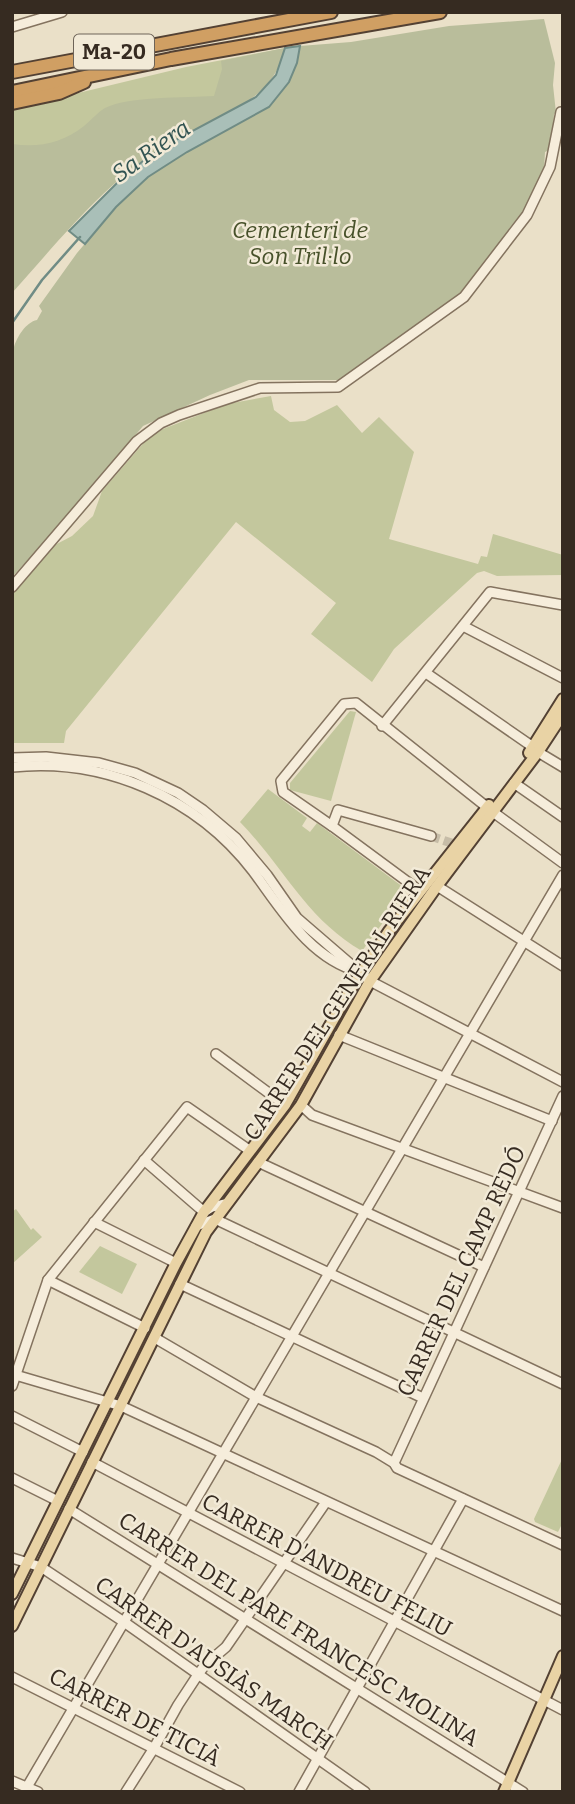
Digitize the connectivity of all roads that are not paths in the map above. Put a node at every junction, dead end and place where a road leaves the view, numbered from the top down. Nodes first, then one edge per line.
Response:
1 (62, 12) edge
2 (440, 12) edge
3 (329, 13) edge
4 (12, 27) edge
5 (113, 70) junction
6 (13, 71) edge
7 (12, 92) edge
8 (12, 103) edge
9 (563, 112) edge
10 (12, 587) edge
11 (563, 605) edge
12 (463, 626) junction
13 (426, 673) junction
14 (563, 678) edge
15 (563, 699) edge
16 (561, 722) edge
17 (382, 726) junction
18 (536, 749) junction
19 (12, 758) edge
20 (12, 767) edge
21 (563, 767) edge
22 (514, 783) junction
23 (490, 810) junction
24 (563, 817) edge
25 (332, 826) junction
26 (431, 836) tunnel mouth
27 (563, 863) edge
28 (563, 875) edge
29 (436, 886) junction
30 (420, 891) junction
31 (523, 942) junction
32 (563, 966) edge
33 (366, 977) junction
34 (470, 1034) junction
35 (339, 1035) junction
36 (216, 1054) dead end
37 (445, 1076) junction
38 (563, 1082) edge
39 (563, 1096) edge
40 (301, 1104) junction
41 (285, 1105) junction
42 (552, 1121) junction
43 (402, 1149) junction
44 (249, 1150) junction
45 (144, 1160) junction
46 (258, 1162) junction
47 (519, 1192) junction
48 (226, 1204) junction
49 (563, 1208) edge
50 (204, 1212) junction
51 (365, 1213) junction
52 (215, 1219) junction
53 (94, 1222) junction
54 (197, 1226) junction
55 (176, 1263) junction
56 (484, 1267) junction
57 (329, 1273) junction
58 (48, 1280) junction
59 (180, 1284) junction
60 (145, 1328) junction
61 (454, 1332) junction
62 (292, 1336) junction
63 (155, 1338) junction
64 (563, 1370) edge
65 (15, 1375) edge
66 (560, 1382) edge
67 (12, 1386) edge
68 (256, 1397) junction
69 (423, 1398) junction
70 (108, 1401) junction
71 (121, 1406) junction
72 (12, 1416) edge
73 (83, 1452) junction
74 (223, 1454) junction
75 (92, 1462) junction
76 (394, 1463) junction
77 (12, 1478) edge
78 (463, 1499) junction
79 (58, 1501) junction
80 (326, 1502) junction
81 (69, 1508) junction
82 (188, 1513) junction
83 (563, 1545) edge
84 (435, 1552) junction
85 (12, 1558) edge
86 (26, 1562) junction
87 (283, 1563) junction
88 (158, 1564) junction
89 (41, 1567) junction
90 (12, 1594) edge
91 (563, 1611) edge
92 (244, 1618) junction
93 (124, 1622) junction
94 (394, 1622) junction
95 (12, 1626) edge
96 (563, 1656) edge
97 (199, 1674) junction
98 (12, 1677) edge
99 (357, 1689) junction
100 (543, 1701) junction
101 (74, 1708) junction
102 (563, 1710) edge
103 (155, 1748) junction
104 (318, 1758) junction
105 (12, 1781) edge
106 (27, 1787) junction
107 (506, 1787) edge
108 (38, 1792) edge
109 (126, 1792) edge
110 (240, 1792) edge
111 (299, 1792) edge
112 (365, 1792) edge
113 (523, 1792) edge

1 - 4 street
2 - 5 highway, Ma-20
3 - 6 highway, Ma-20
5 - 7 highway, Ma-20
5 - 8 highway
9 - 10 street
11 - 12 street
12 - 13 street
12 - 14 street
13 - 17 street
13 - 18 street
15 - 18 main road, CARRER DEL GENERAL RIERA
16 - 18 main road, CARRER DEL GENERAL RIERA
17 - 23 street
17 - 25 street
18 - 21 street
18 - 22 main road, CARRER DEL GENERAL RIERA
18 - 23 main road, CARRER DEL GENERAL RIERA
19 - 33 street
20 - 33 street
22 - 23 main road, CARRER DEL GENERAL RIERA
22 - 24 street
23 - 27 street
23 - 29 main road, CARRER DEL GENERAL RIERA
23 - 30 main road, CARRER DEL GENERAL RIERA
25 - 26 street
25 - 30 street
28 - 31 street
29 - 31 street
29 - 33 main road, CARRER DEL GENERAL RIERA
30 - 33 main road, CARRER DEL GENERAL RIERA
31 - 32 street
31 - 34 street
33 - 34 street
33 - 35 main road, CARRER DEL GENERAL RIERA
33 - 41 main road, CARRER DEL GENERAL RIERA
34 - 37 street
34 - 38 street
35 - 37 street
35 - 40 main road, CARRER DEL GENERAL RIERA
36 - 41 street
37 - 42 street
37 - 43 street
39 - 42 street, CARRER DEL CAMP REDÓ
40 - 43 street
40 - 46 main road, CARRER DEL GENERAL RIERA
41 - 44 main road, CARRER DEL GENERAL RIERA
42 - 47 street, CARRER DEL CAMP REDÓ
43 - 47 street
43 - 51 street
44 - 45 street
44 - 50 main road, CARRER DEL GENERAL RIERA
45 - 50 street
45 - 53 street
46 - 48 main road, CARRER DEL GENERAL RIERA
46 - 51 street
47 - 49 street
47 - 56 street, CARRER DEL CAMP REDÓ
48 - 50 street
48 - 52 main road, CARRER DEL GENERAL RIERA
50 - 54 main road, CARRER DEL GENERAL RIERA
51 - 56 street
51 - 57 street
52 - 54 street
52 - 57 street
52 - 59 main road, CARRER DEL GENERAL RIERA
53 - 55 street
53 - 58 street
54 - 55 main road, CARRER DEL GENERAL RIERA
55 - 60 main road, CARRER DEL GENERAL RIERA
56 - 61 street, CARRER DEL CAMP REDÓ
57 - 61 street
57 - 62 street
58 - 60 street
58 - 65 street
59 - 62 street
59 - 63 main road, CARRER DEL GENERAL RIERA
60 - 70 main road, CARRER DEL GENERAL RIERA
61 - 66 street
61 - 69 street, CARRER DEL CAMP REDÓ
62 - 68 street
62 - 69 street
63 - 68 street
63 - 71 main road, CARRER DEL GENERAL RIERA
64 - 66 street
65 - 67 street
65 - 70 street
68 - 74 street
68 - 76 street
69 - 76 street, CARRER DEL CAMP REDÓ
70 - 71 street
70 - 73 main road, CARRER DEL GENERAL RIERA
71 - 74 street
71 - 75 main road, CARRER DEL GENERAL RIERA
72 - 73 street
73 - 79 main road, CARRER DEL GENERAL RIERA
74 - 80 street
74 - 82 street
75 - 81 main road, CARRER DEL GENERAL RIERA
75 - 82 street, CARRER D'ANDREU FELIU
76 - 78 street
77 - 79 street
78 - 83 street
78 - 84 street
79 - 86 main road, CARRER DEL GENERAL RIERA
80 - 84 street
80 - 87 street
81 - 88 street, CARRER DEL PARE FRANCESC MOLINA
81 - 89 main road, CARRER DEL GENERAL RIERA
82 - 87 street, CARRER D'ANDREU FELIU
82 - 88 street
84 - 91 street
84 - 94 street
85 - 86 street, CARRER D'AUSIÀS MARCH
86 - 89 street, CARRER D'AUSIÀS MARCH
86 - 90 main road, CARRER DEL GENERAL RIERA
87 - 92 street
87 - 94 street, CARRER D'ANDREU FELIU
88 - 92 street, CARRER DEL PARE FRANCESC MOLINA
88 - 93 street
89 - 93 street, CARRER D'AUSIÀS MARCH
89 - 95 main road, CARRER DEL GENERAL RIERA
92 - 97 street
92 - 99 street, CARRER DEL PARE FRANCESC MOLINA
93 - 97 street, CARRER D'AUSIÀS MARCH
93 - 101 street
94 - 99 street
94 - 100 street, CARRER D'ANDREU FELIU
96 - 100 main road
97 - 103 street
97 - 104 street, CARRER D'AUSIÀS MARCH
98 - 101 street, CARRER DE TICIÀ
99 - 104 street
99 - 107 street, CARRER DEL PARE FRANCESC MOLINA
100 - 102 street, CARRER D'ANDREU FELIU
100 - 107 main road
101 - 103 street, CARRER DE TICIÀ
101 - 106 street
103 - 109 street
103 - 110 street, CARRER DE TICIÀ
104 - 111 street
104 - 112 street, CARRER D'AUSIÀS MARCH
105 - 106 street
106 - 108 street
107 - 113 street, CARRER DEL PARE FRANCESC MOLINA

